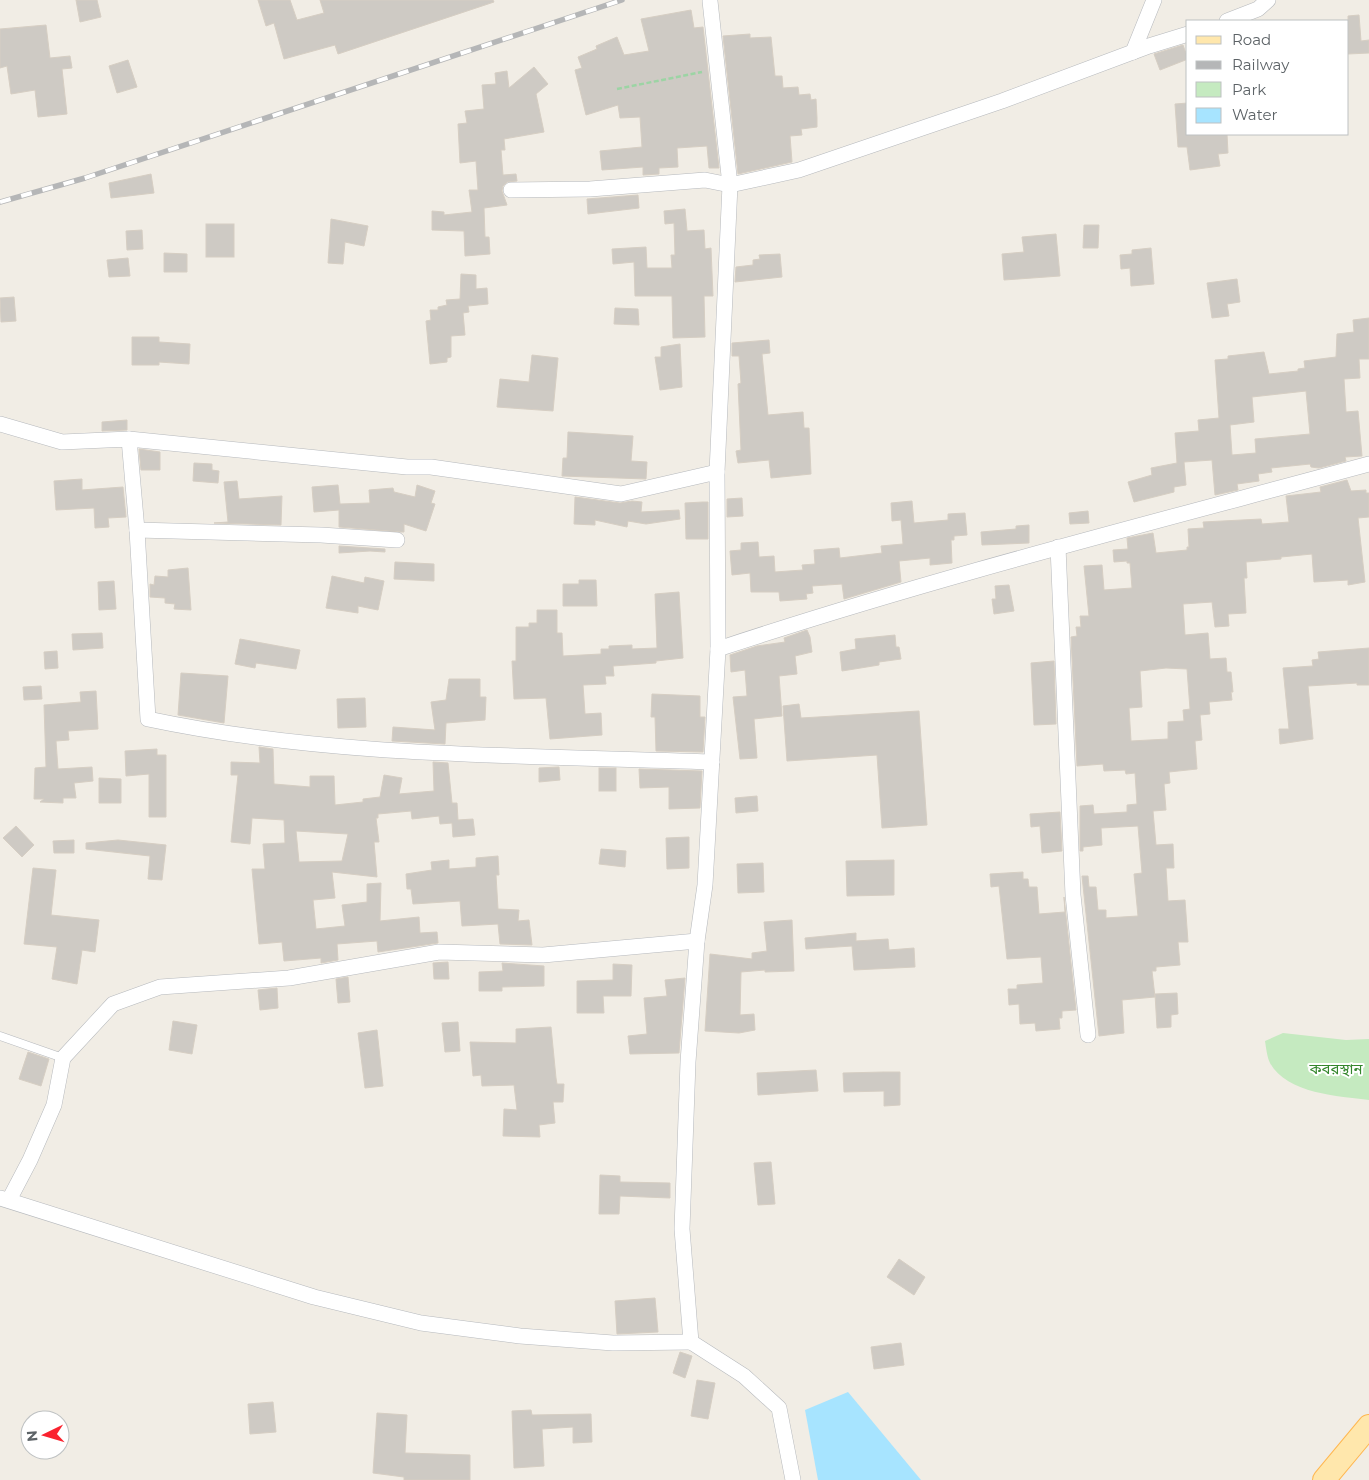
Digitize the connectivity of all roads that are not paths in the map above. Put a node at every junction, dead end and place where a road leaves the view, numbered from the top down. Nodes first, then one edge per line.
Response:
1 (1154, 0) edge
2 (1268, 0) edge
3 (710, 1) dead end
4 (1230, 20) edge
5 (1186, 35) edge
6 (1133, 52) junction
7 (730, 185) junction
8 (510, 190) dead end
9 (0, 424) edge
10 (129, 439) junction
11 (1369, 464) edge
12 (717, 472) junction
13 (137, 530) junction
14 (397, 540) dead end
15 (1058, 547) junction
16 (718, 649) junction
17 (712, 762) junction
18 (696, 941) junction
19 (1088, 1035) dead end
20 (0, 1036) edge
21 (63, 1058) junction
22 (4, 1199) edge
23 (691, 1342) junction
24 (1369, 1426) edge
25 (793, 1480) edge
26 (1324, 1480) edge

1 - 6 street
2 - 4 street
3 - 7 street
5 - 6 street
6 - 7 street
7 - 8 street
7 - 12 street
9 - 10 street
10 - 12 street
10 - 13 street
11 - 15 street
12 - 16 street
13 - 14 street
13 - 17 street
15 - 16 street
15 - 19 street
16 - 17 street
17 - 18 street
18 - 21 street
18 - 23 street
20 - 21 lane
21 - 22 street
22 - 23 street
23 - 25 street
24 - 26 main road

